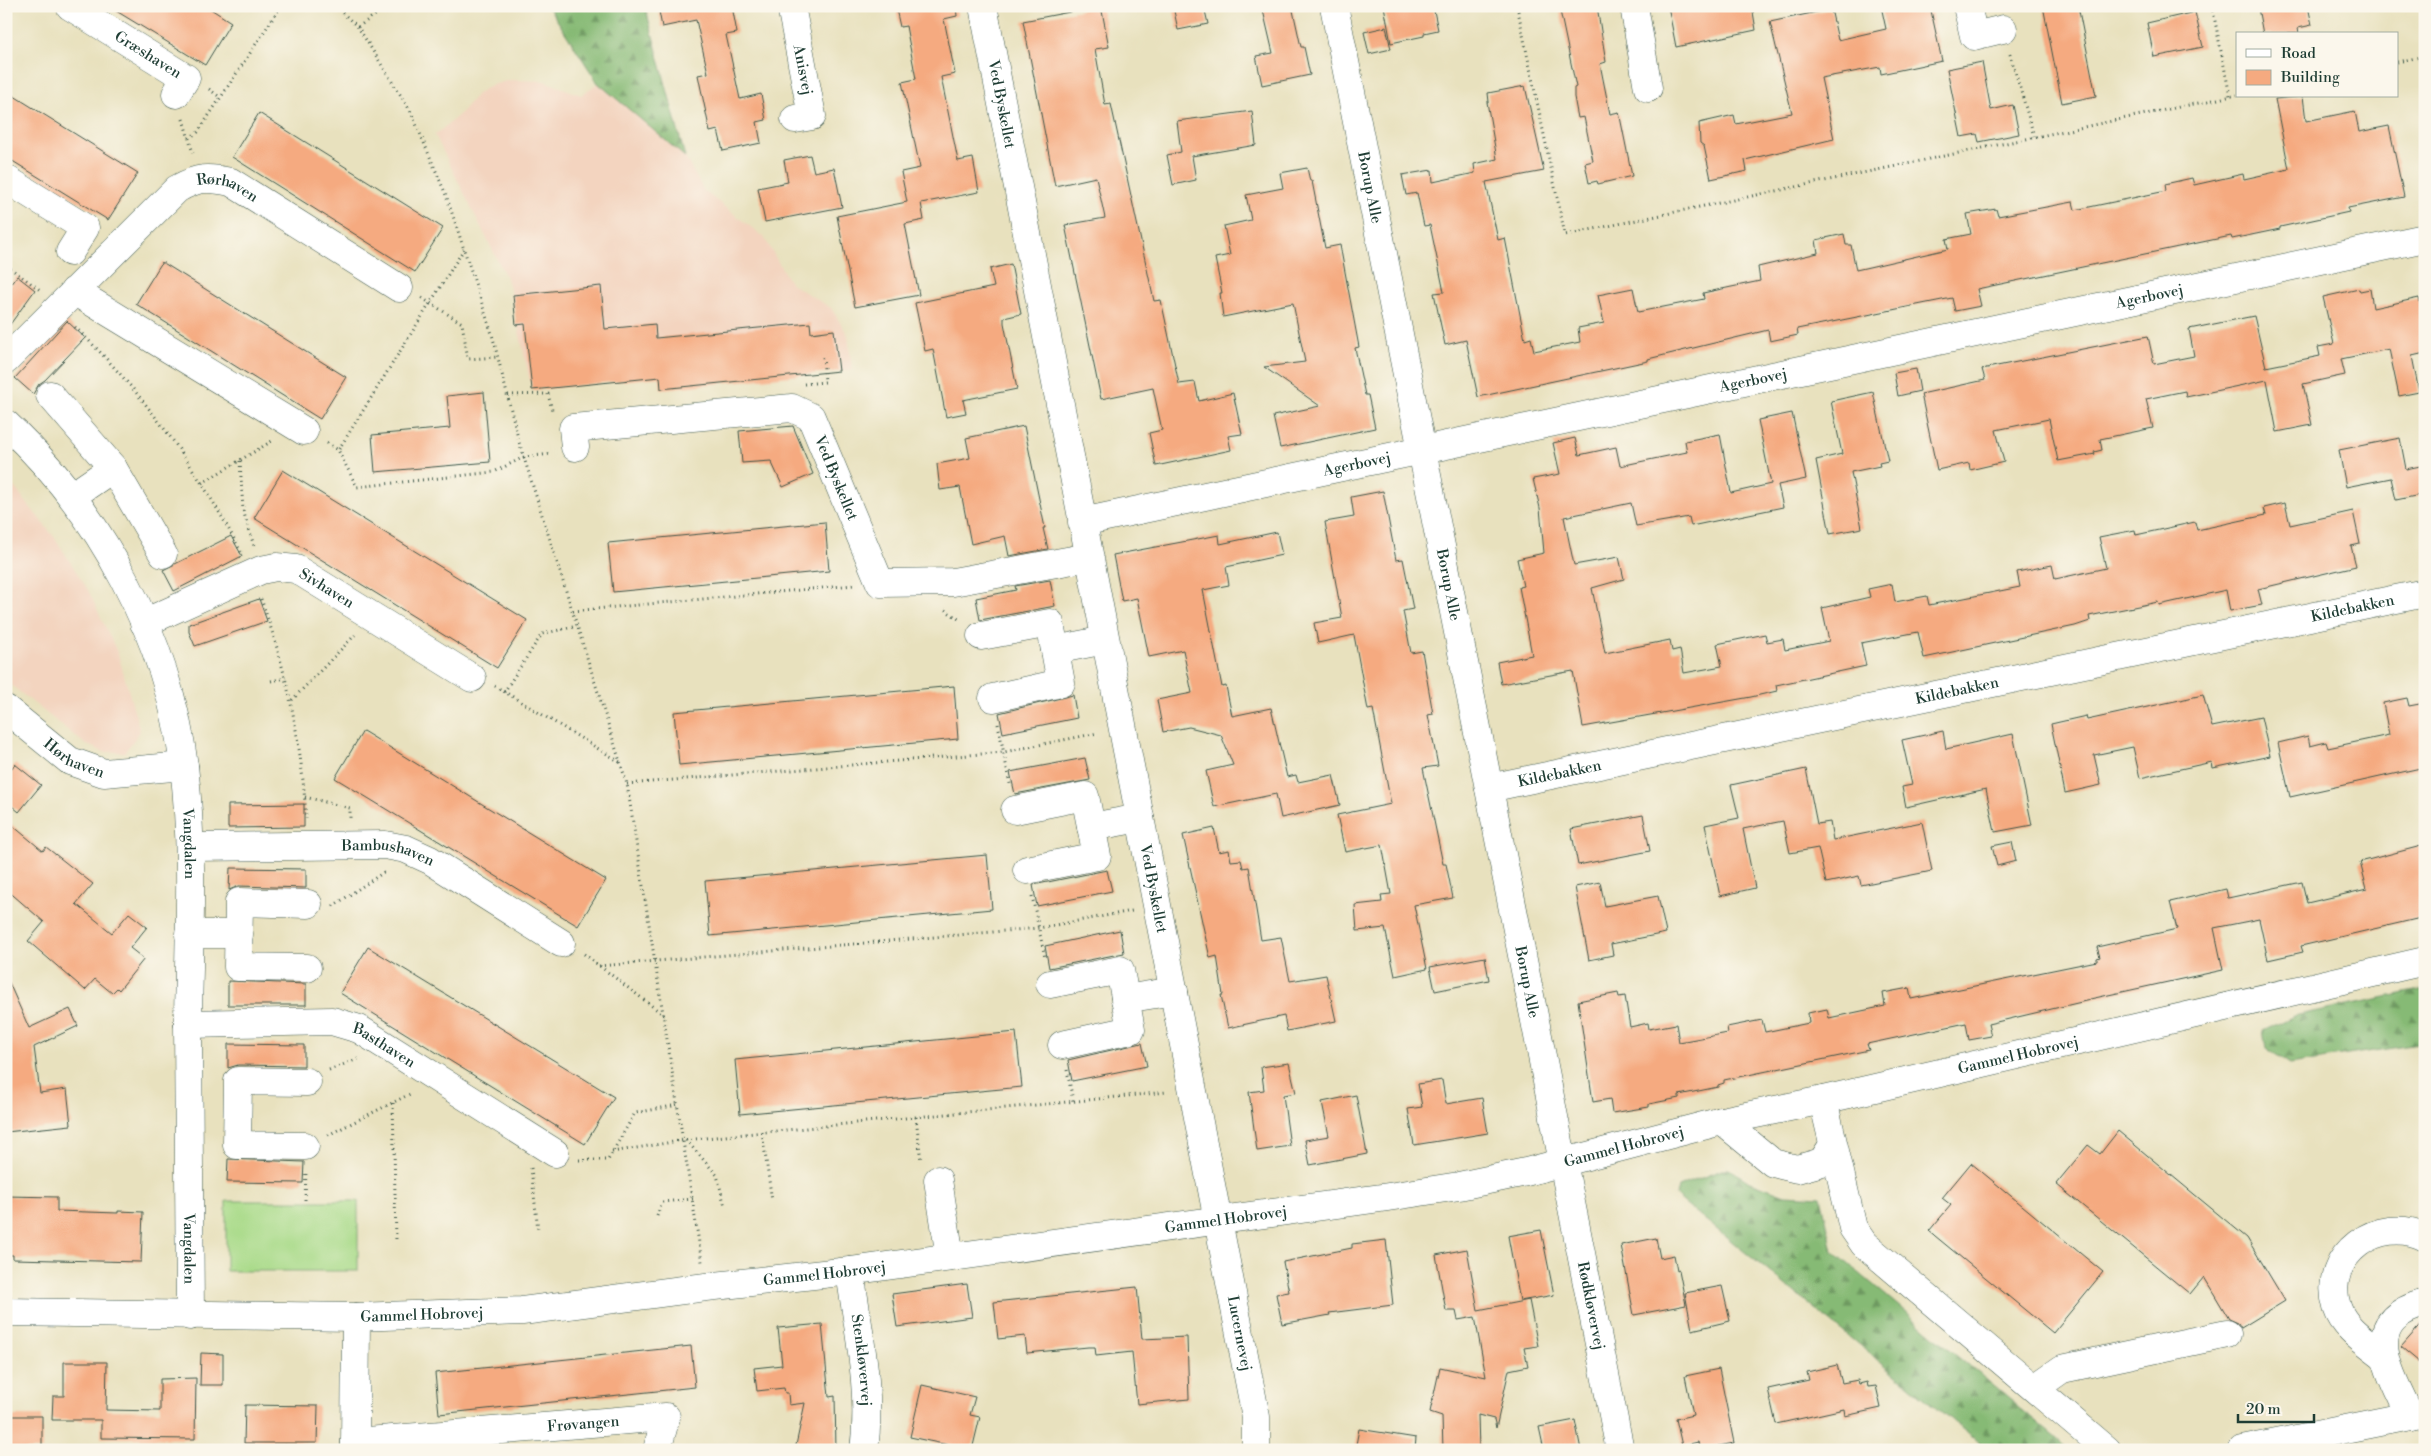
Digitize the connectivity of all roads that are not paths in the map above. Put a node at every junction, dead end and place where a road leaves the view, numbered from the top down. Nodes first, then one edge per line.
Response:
1 (70, 6) edge
2 (791, 6) edge
3 (983, 6) edge
4 (1334, 6) edge
5 (1634, 6) edge
6 (1967, 6) edge
7 (2003, 29) road end
8 (1648, 88) dead end
9 (176, 94) road end
10 (795, 119) dead end
11 (6, 179) edge
12 (2425, 238) edge
13 (70, 252) dead end
14 (399, 288) road end
15 (65, 300) junction
16 (6, 360) edge
17 (50, 395) dead end
18 (6, 424) edge
19 (296, 426) road end
20 (575, 447) road end
21 (1423, 449) junction
22 (112, 468) junction
23 (72, 496) junction
24 (1082, 522) junction
25 (163, 554) dead end
26 (1089, 556) junction
27 (2425, 593) edge
28 (144, 623) junction
29 (980, 636) dead end
30 (1106, 640) junction
31 (1055, 650) junction
32 (472, 678) road end
33 (993, 698) road end
34 (6, 709) edge
35 (184, 766) junction
36 (1489, 788) junction
37 (1015, 810) road end
38 (1140, 818) junction
39 (1091, 827) junction
40 (190, 847) junction
41 (1028, 870) road end
42 (320, 905) road end
43 (189, 934) junction
44 (239, 934) junction
45 (561, 943) road end
46 (2425, 961) edge
47 (307, 968) dead end
48 (1050, 984) road end
49 (1174, 991) junction
50 (1125, 1000) junction
51 (188, 1024) junction
52 (1062, 1045) road end
53 (307, 1082) road end
54 (1823, 1100) junction
55 (1722, 1121) junction
56 (1833, 1145) junction
57 (306, 1146) road end
58 (545, 1147) road end
59 (1564, 1163) junction
60 (930, 1171) road end
61 (1218, 1220) junction
62 (2425, 1237) edge
63 (950, 1257) junction
64 (850, 1271) junction
65 (2425, 1303) edge
66 (6, 1312) edge
67 (190, 1316) junction
68 (356, 1317) junction
69 (2227, 1334) dead end
70 (2384, 1356) junction
71 (2034, 1388) junction
72 (2417, 1414) edge
73 (474, 1441) edge
74 (355, 1446) edge
75 (657, 1450) edge
76 (864, 1450) edge
77 (1256, 1450) edge
78 (1620, 1450) edge
79 (2107, 1450) edge
80 (2242, 1450) edge

1 - 9 street, Græshaven
2 - 10 street, Anisvej
3 - 24 street, Ved Byskellet
4 - 21 street, Borup Alle
5 - 8 street
6 - 7 street
11 - 13 street
12 - 21 street, Agerbovej
14 - 15 street, Rørhaven
15 - 16 street, Rørhaven
15 - 19 street
17 - 22 street
18 - 23 street, Vangdalen
20 - 26 street, Ved Byskellet
21 - 24 street, Agerbovej
21 - 36 street, Borup Alle
22 - 23 street
22 - 25 street
23 - 28 street, Vangdalen
24 - 26 street, Ved Byskellet
26 - 30 street, Ved Byskellet
27 - 36 street, Kildebakken
28 - 32 street, Sivhaven
28 - 35 street, Vangdalen
29 - 31 street
30 - 31 street
30 - 38 street, Ved Byskellet
31 - 33 street
34 - 35 street, Hørhaven
35 - 40 street, Vangdalen
36 - 59 street, Borup Alle
37 - 39 street
38 - 39 street
38 - 49 street, Ved Byskellet
39 - 41 street
40 - 43 street, Vangdalen
40 - 45 street, Bambushaven
42 - 44 street
43 - 44 street
43 - 51 street, Vangdalen
44 - 47 street
46 - 54 street, Gammel Hobrovej
48 - 50 street
49 - 50 street
49 - 61 street, Ved Byskellet
50 - 52 street
51 - 58 street, Basthaven
51 - 67 street, Vangdalen
53 - 57 street
54 - 55 street, Gammel Hobrovej
54 - 56 street
55 - 56 street
55 - 59 street, Gammel Hobrovej
56 - 71 street
59 - 61 street, Gammel Hobrovej
59 - 78 street, Rødkløvervej
60 - 63 street
61 - 63 street, Gammel Hobrovej
61 - 77 street, Lucernevej
62 - 70 street
63 - 64 street, Gammel Hobrovej
64 - 68 street, Gammel Hobrovej
64 - 76 street, Stenkløvervej
65 - 70 street
66 - 67 street, Gammel Hobrovej
67 - 68 street, Gammel Hobrovej
68 - 74 street, Frøvangen
69 - 71 street
70 - 72 street
71 - 79 street
72 - 80 street
73 - 74 street, Frøvangen
73 - 75 street, Frøvangen

